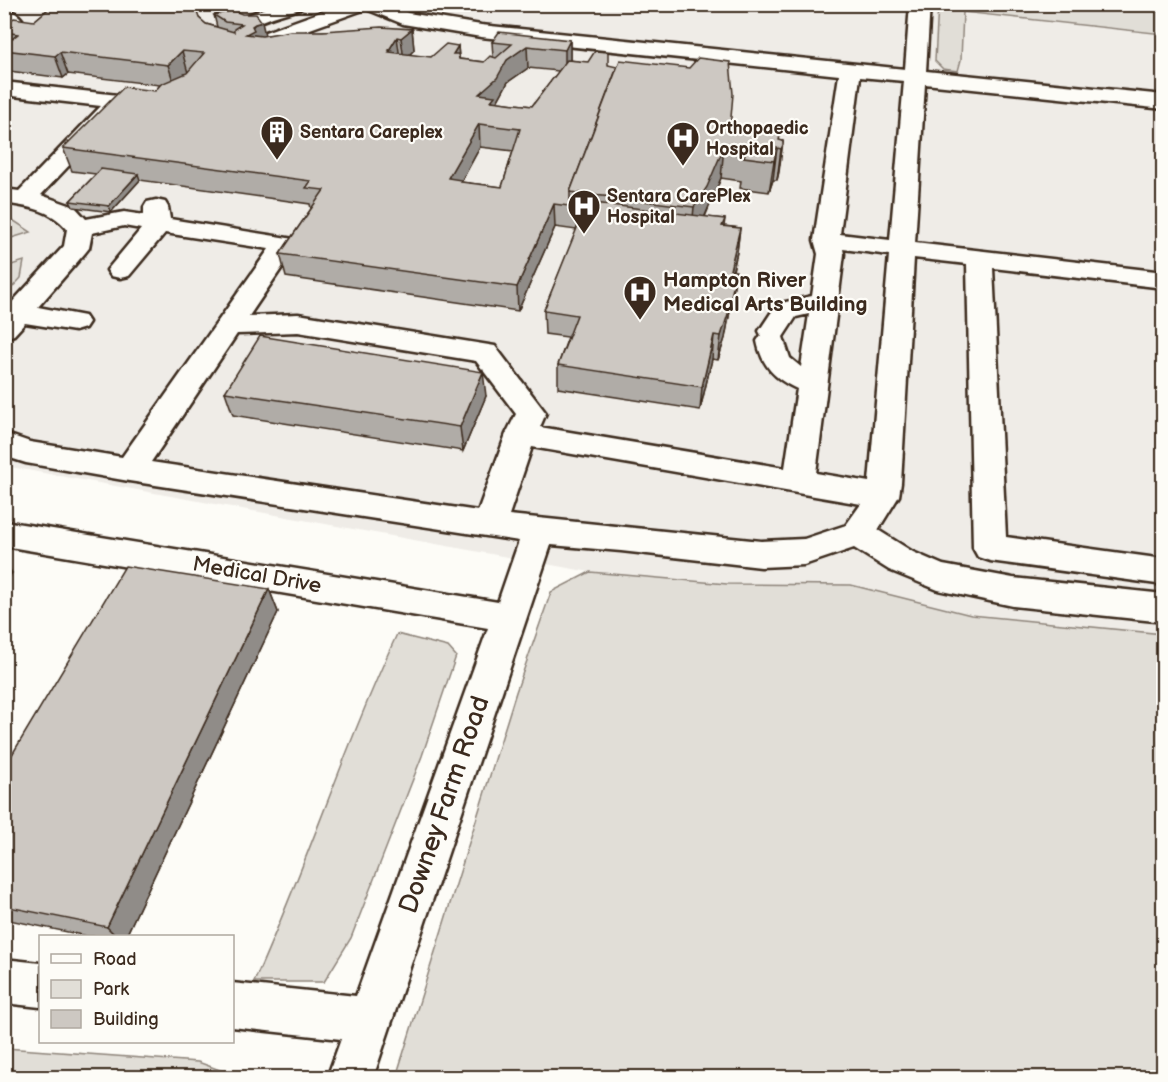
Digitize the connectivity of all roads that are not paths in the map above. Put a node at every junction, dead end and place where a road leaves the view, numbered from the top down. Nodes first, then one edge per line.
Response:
1 (295, 4) edge
2 (363, 4) edge
3 (370, 4) edge
4 (920, 4) edge
5 (270, 7) edge
6 (12, 13) edge
7 (233, 33) edge
8 (264, 39) edge
9 (4, 47) edge
10 (850, 70) junction
11 (915, 77) junction
12 (4, 88) edge
13 (1164, 102) edge
14 (78, 191) edge
15 (126, 196) edge
16 (23, 199) edge
17 (158, 225) junction
18 (80, 228) junction
19 (827, 240) junction
20 (902, 249) junction
21 (980, 258) junction
22 (120, 270) dead end
23 (1164, 280) edge
24 (824, 302) junction
25 (11, 321) edge
26 (75, 322) dead end
27 (228, 326) junction
28 (813, 385) junction
29 (521, 434) junction
30 (4, 444) edge
31 (129, 470) junction
32 (799, 482) junction
33 (883, 496) junction
34 (489, 525) junction
35 (4, 532) edge
36 (538, 532) junction
37 (858, 534) junction
38 (1164, 572) edge
39 (1164, 608) edge
40 (510, 618) junction
41 (4, 981) edge
42 (39, 985) edge
43 (234, 1005) edge
44 (370, 1020) junction
45 (350, 1077) edge

1 - 5 lane
2 - 8 lane
3 - 10 lane
4 - 11 lane
5 - 7 lane
6 - 9 lane
10 - 11 lane
10 - 19 lane
11 - 13 lane
11 - 20 lane
12 - 16 lane
14 - 16 lane
15 - 17 lane
16 - 18 lane
17 - 18 lane
17 - 22 lane
17 - 27 lane
18 - 25 lane
19 - 20 lane
19 - 24 lane
20 - 21 lane
20 - 33 lane
21 - 23 lane
21 - 38 lane
24 - 28 lane
24 - 28 lane
25 - 26 lane
27 - 29 lane
27 - 31 lane
28 - 32 lane
29 - 32 lane
29 - 34 lane
30 - 31 lane
31 - 34 lane
32 - 33 lane
33 - 37 lane
34 - 36 lane
35 - 40 lane, Medical Drive
36 - 37 lane
36 - 40 lane, Downey Farm Road
37 - 39 lane
40 - 44 lane, Downey Farm Road
41 - 42 lane
43 - 44 lane
44 - 45 lane, Downey Farm Road

